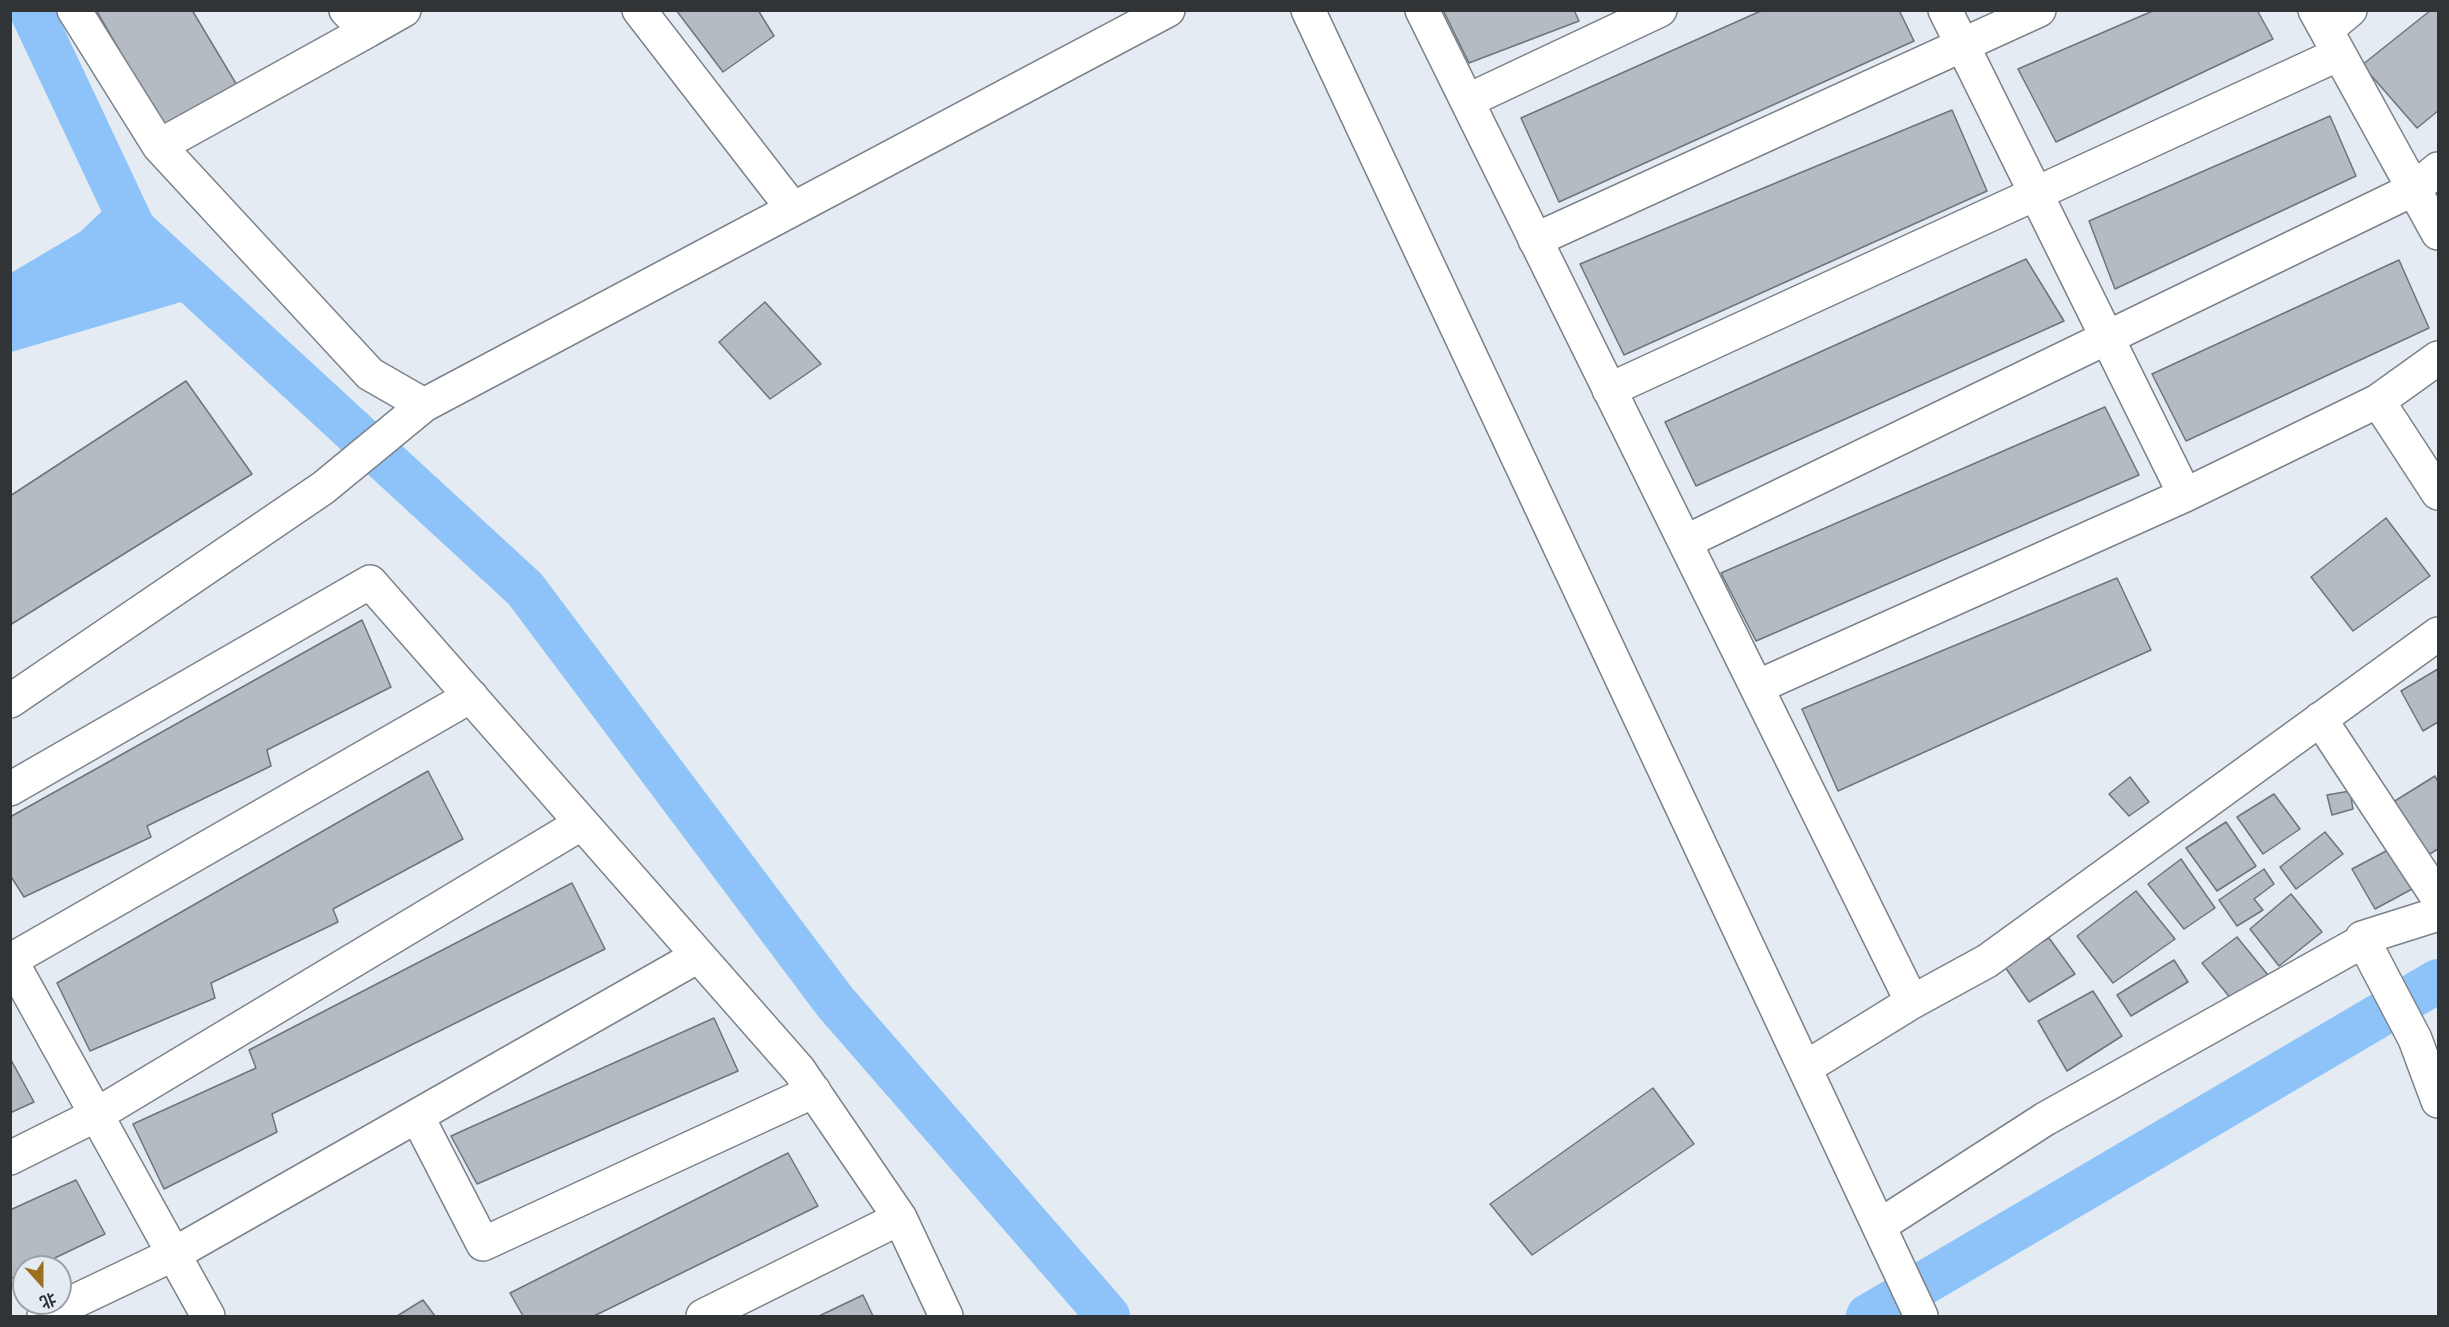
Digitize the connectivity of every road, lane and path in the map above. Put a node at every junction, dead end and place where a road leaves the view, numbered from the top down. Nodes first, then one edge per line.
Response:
1 (74, 10) edge
2 (405, 10) edge
3 (639, 10) edge
4 (1168, 10) edge
5 (1308, 10) edge
6 (1422, 10) edge
7 (1660, 10) edge
8 (1945, 10) edge
9 (2039, 10) edge
10 (356, 21) edge
11 (2332, 26) edge
12 (1962, 45) junction
13 (1467, 101) junction
14 (159, 146) junction
15 (2426, 179) edge
16 (2035, 193) junction
17 (793, 209) junction
18 (2439, 233) edge
19 (1535, 240) junction
20 (2107, 338) junction
21 (2439, 358) edge
22 (1610, 390) junction
23 (2378, 401) junction
24 (424, 405) junction
25 (2439, 493) edge
26 (2185, 495) junction
27 (1685, 542) junction
28 (2439, 634) edge
29 (1756, 687) junction
30 (471, 696) junction
31 (10, 701) edge
32 (2320, 719) junction
33 (10, 789) edge
34 (582, 823) junction
35 (2439, 898) edge
36 (2439, 914) edge
37 (2363, 941) junction
38 (698, 956) junction
39 (15, 976) edge
40 (1912, 1002) junction
41 (1804, 1068) junction
42 (814, 1091) junction
43 (2439, 1101) edge
44 (96, 1115) junction
45 (417, 1116) junction
46 (10, 1158) edge
47 (900, 1218) junction
48 (1882, 1232) junction
49 (174, 1254) junction
50 (44, 1317) edge
51 (208, 1317) edge
52 (703, 1317) edge
53 (946, 1317) edge
54 (1921, 1317) edge

1 - 14 street
2 - 10 street
3 - 17 street
4 - 17 street
5 - 41 street
6 - 13 street
7 - 13 street
8 - 12 street
9 - 12 street
10 - 14 street
11 - 15 street
11 - 16 street
12 - 16 street
12 - 19 street
13 - 19 street
14 - 24 street
15 - 18 street
15 - 20 street
16 - 20 street
16 - 22 street
17 - 24 street
19 - 22 street
20 - 26 street
20 - 27 street
21 - 23 street
22 - 27 street
23 - 25 street
23 - 26 street
24 - 31 street
26 - 29 street
27 - 29 street
28 - 32 street
29 - 40 street
30 - 33 street
30 - 34 street
30 - 39 street
32 - 35 street
32 - 40 street
34 - 38 street
34 - 44 street
36 - 37 street
37 - 43 street
37 - 48 street
38 - 42 street
38 - 45 street
39 - 44 street
40 - 41 street
41 - 48 street
42 - 45 street
42 - 47 street
44 - 46 street
44 - 49 street
45 - 49 street
47 - 52 street
47 - 53 street
48 - 54 street
49 - 50 street
49 - 51 street

